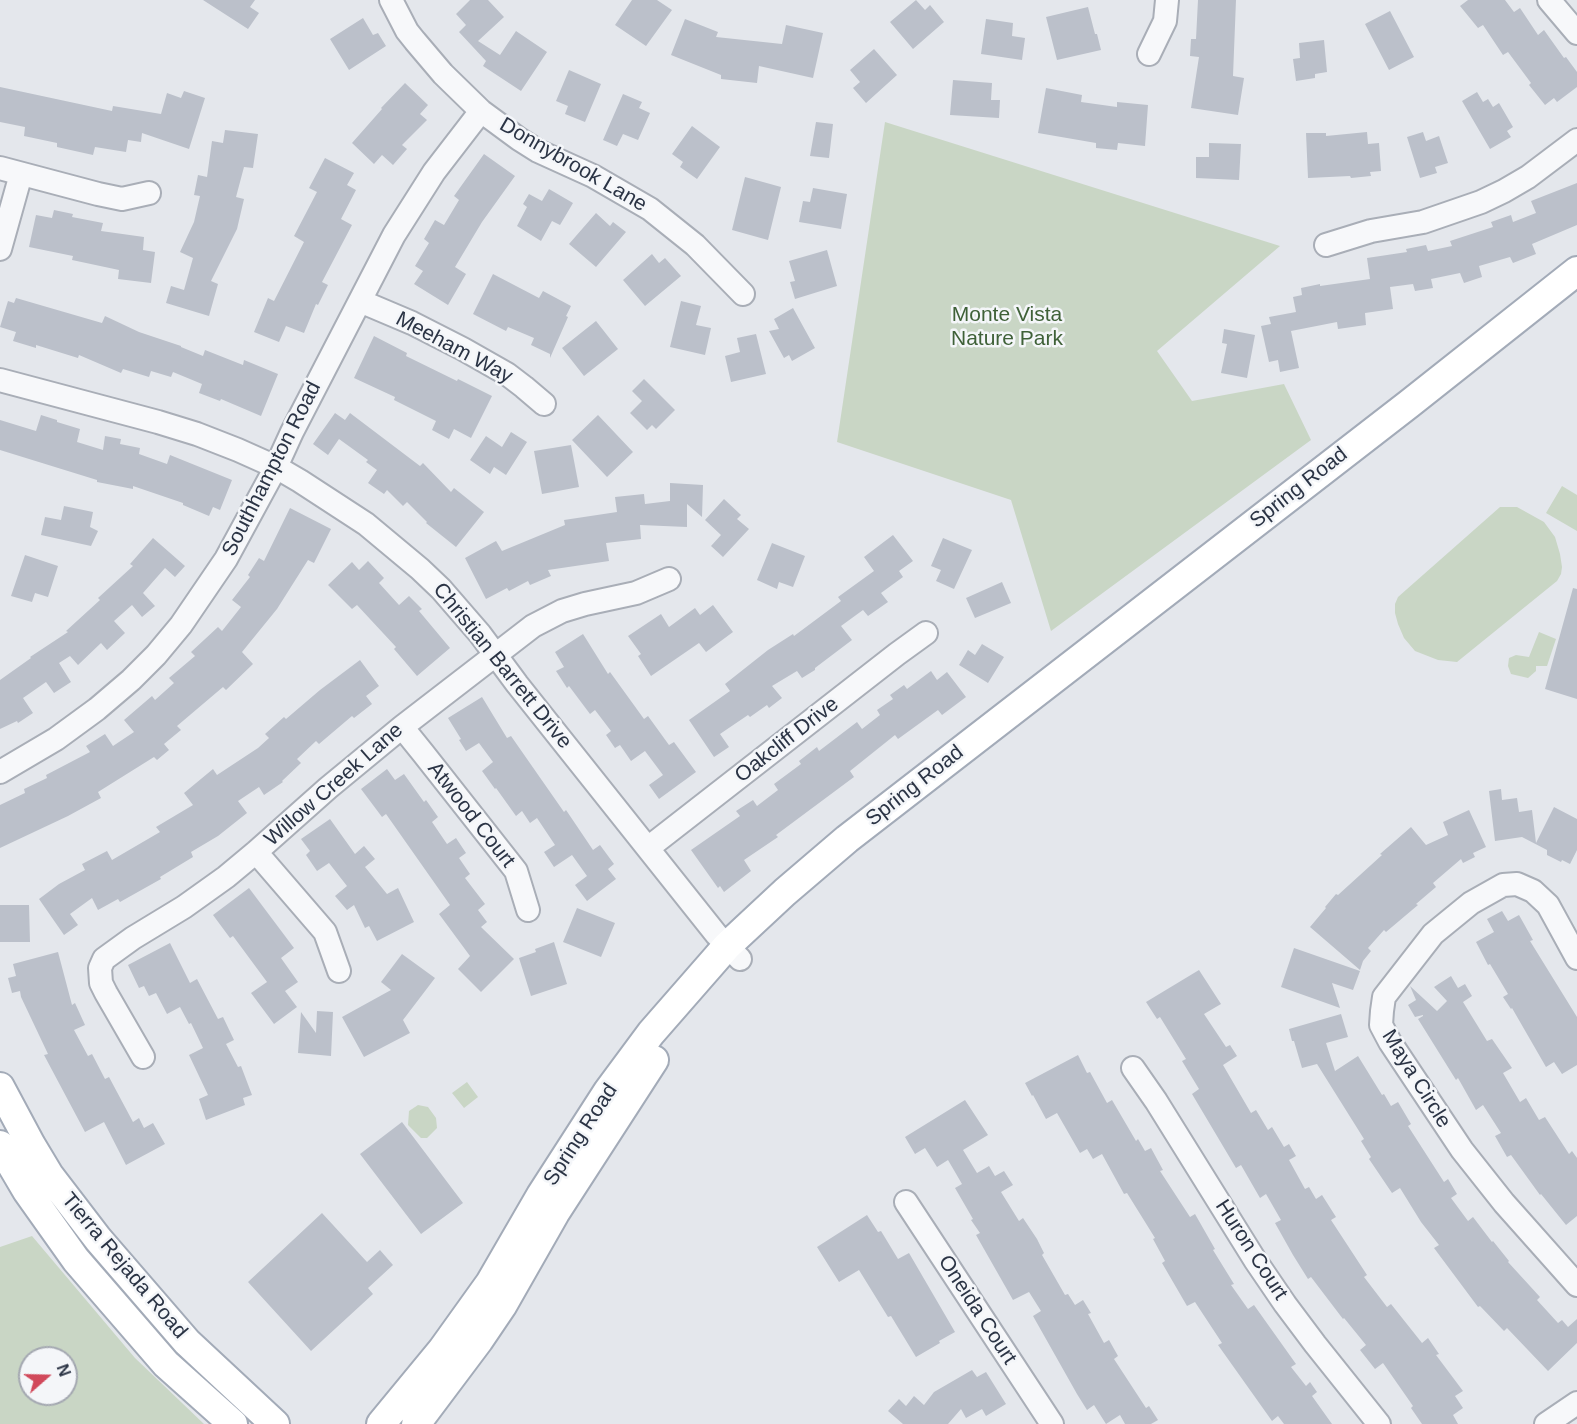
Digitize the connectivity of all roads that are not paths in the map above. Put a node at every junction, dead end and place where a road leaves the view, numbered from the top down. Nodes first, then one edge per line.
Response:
1 (391, 0) edge
2 (1167, 0) edge
3 (1549, 0) edge
4 (1577, 33) edge
5 (1149, 54) dead end
6 (481, 111) junction
7 (1577, 140) edge
8 (10, 171) edge
9 (149, 193) dead end
10 (1326, 245) dead end
11 (0, 249) edge
12 (1577, 271) edge
13 (743, 294) dead end
14 (1577, 294) edge
15 (360, 301) junction
16 (0, 380) edge
17 (544, 404) dead end
18 (276, 467) junction
19 (669, 579) dead end
20 (927, 633) dead end
21 (495, 654) junction
22 (402, 727) junction
23 (0, 772) edge
24 (648, 848) junction
25 (256, 852) junction
26 (528, 910) dead end
27 (734, 953) junction
28 (1577, 958) edge
29 (339, 971) dead end
30 (143, 1057) dead end
31 (1133, 1068) dead end
32 (0, 1087) edge
33 (0, 1145) edge
34 (906, 1202) dead end
35 (1577, 1285) edge
36 (1577, 1403) edge
37 (1046, 1422) edge
38 (233, 1424) edge
39 (275, 1424) edge
40 (381, 1424) edge
41 (416, 1424) edge
42 (1379, 1424) edge
43 (1546, 1424) edge

1 - 6 street, Donnybrook Lane
2 - 5 street
3 - 4 street
6 - 13 street, Donnybrook Lane
6 - 15 street, Southhampton Road
7 - 10 street
8 - 9 street
8 - 11 street
12 - 27 main road, Spring Road
14 - 27 main road, Spring Road
15 - 17 street, Meeham Way
15 - 18 street, Southhampton Road
16 - 18 street, Christian Barrett Drive
18 - 21 street, Christian Barrett Drive
18 - 23 street, Southhampton Road
19 - 21 street, Willow Creek Lane
20 - 24 street, Oakcliff Drive
21 - 22 street, Willow Creek Lane
21 - 24 street, Christian Barrett Drive
22 - 25 street, Willow Creek Lane
22 - 26 street, Atwood Court
24 - 27 street, Christian Barrett Drive
25 - 29 street
25 - 30 street, Willow Creek Lane
27 - 40 main road, Spring Road
27 - 41 main road, Spring Road
28 - 35 street, Maya Circle
31 - 42 street, Huron Court
32 - 39 main road, Tierra Rejada Road
33 - 38 main road, Tierra Rejada Road
34 - 37 street, Oneida Court
36 - 43 street

